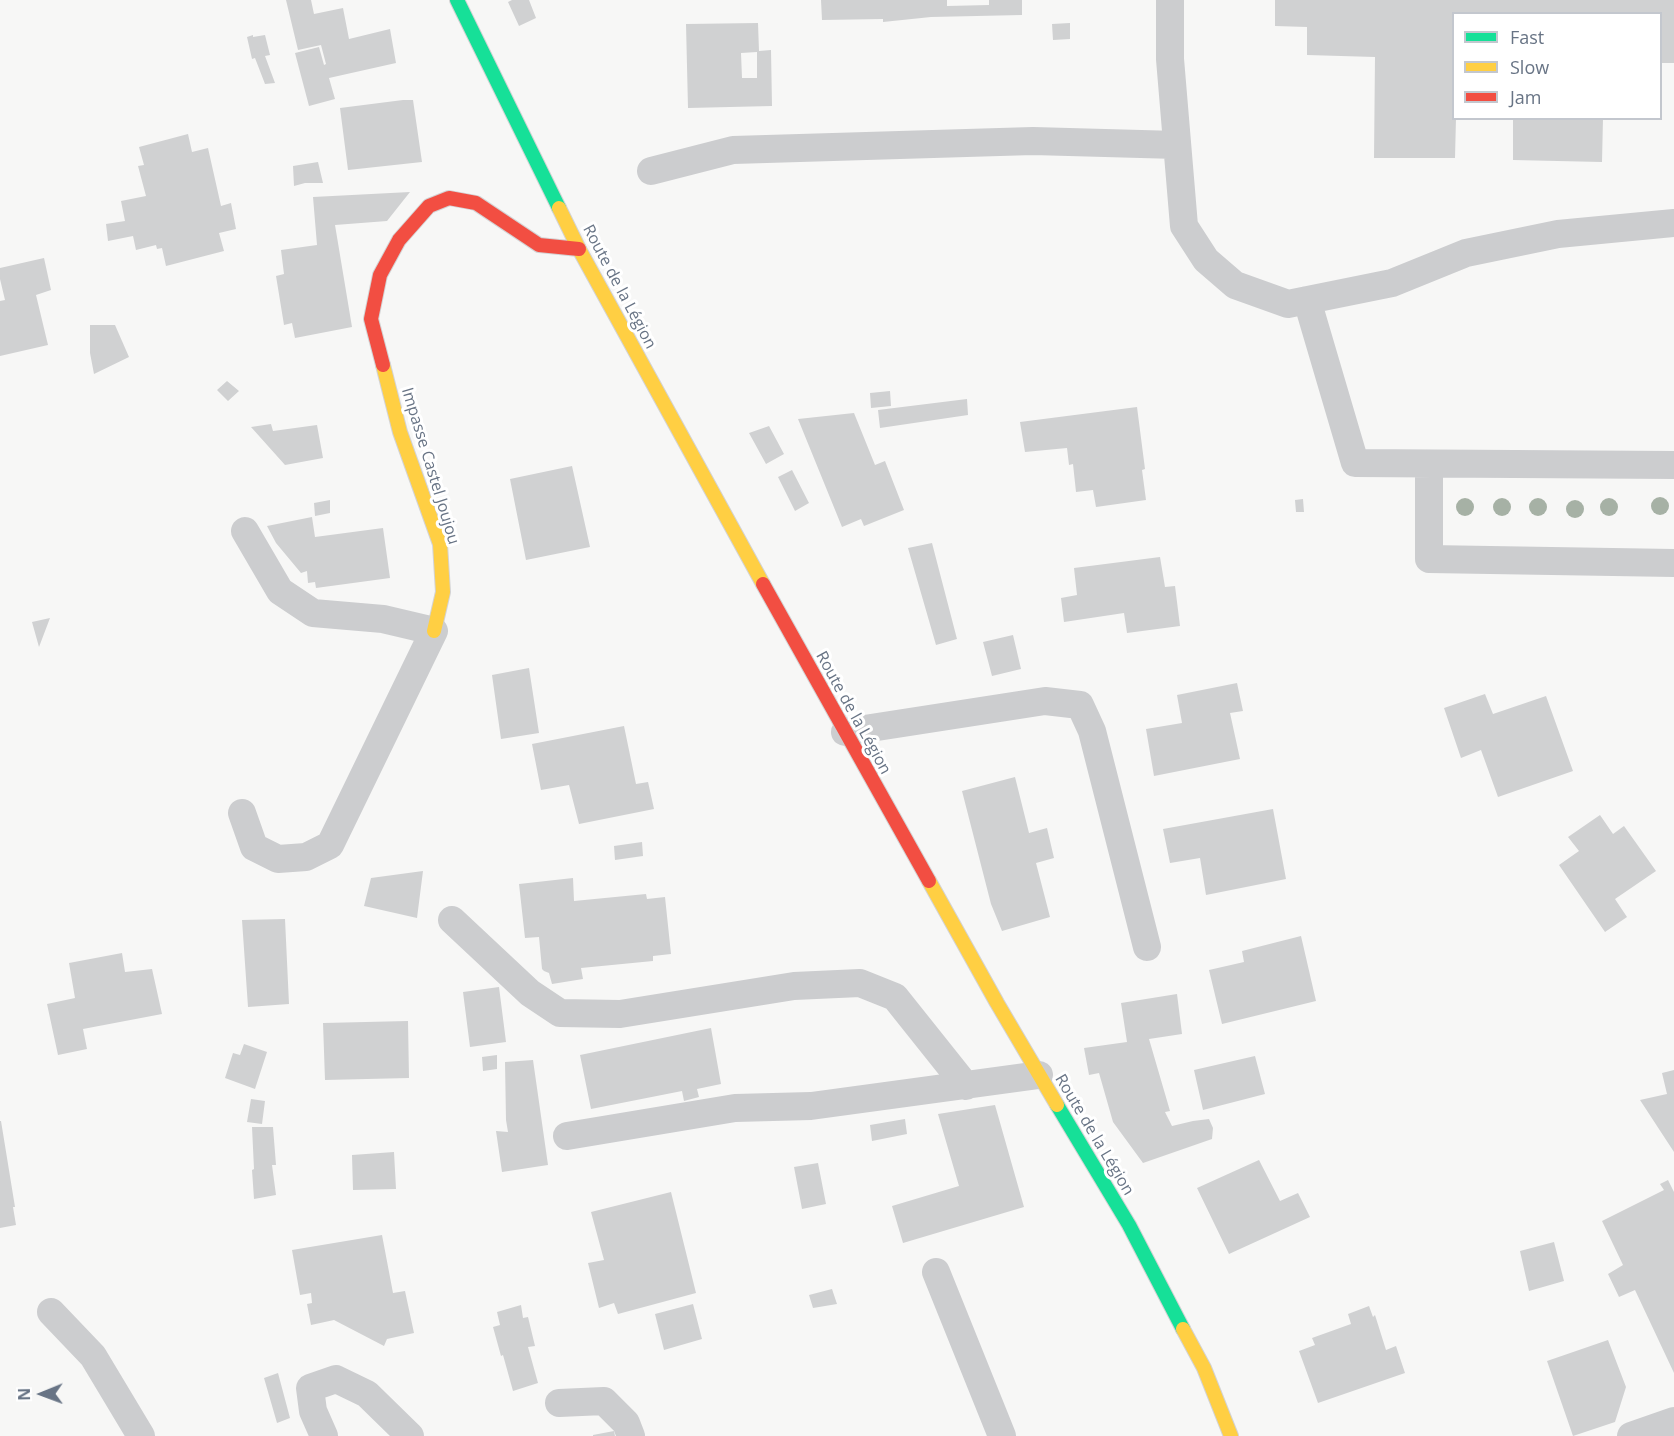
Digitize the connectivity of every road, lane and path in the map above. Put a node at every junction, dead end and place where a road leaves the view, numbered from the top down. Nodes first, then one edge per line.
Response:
1 (457, 0) edge
2 (1170, 0) edge
3 (1177, 145) junction
4 (651, 171) dead end
5 (1674, 223) edge
6 (579, 249) junction
7 (1307, 300) junction
8 (1430, 464) junction
9 (1674, 465) edge
10 (245, 531) dead end
11 (1674, 563) edge
12 (434, 631) junction
13 (845, 732) junction
14 (242, 813) dead end
15 (452, 920) dead end
16 (1147, 947) dead end
17 (1039, 1075) junction
18 (966, 1086) junction
19 (567, 1136) dead end
20 (936, 1272) dead end
21 (51, 1312) dead end
22 (559, 1403) dead end
23 (1674, 1421) edge
24 (141, 1436) edge
25 (324, 1436) edge
26 (410, 1436) edge
27 (632, 1436) edge
28 (1002, 1436) edge
29 (1230, 1436) edge
30 (1631, 1436) edge

1 - 6 main road, Route de la Légion
2 - 3 lane
3 - 4 lane
3 - 7 lane
5 - 7 lane
6 - 12 main road, Impasse Castel Joujou
6 - 13 main road, Route de la Légion
7 - 8 lane
8 - 9 lane
8 - 11 lane
10 - 12 lane
12 - 14 lane
13 - 16 lane
13 - 17 main road, Route de la Légion
15 - 18 lane
17 - 18 lane
17 - 29 main road, Route de la Légion
18 - 19 lane
20 - 28 lane
21 - 24 lane
22 - 27 lane
23 - 30 lane
25 - 26 lane

